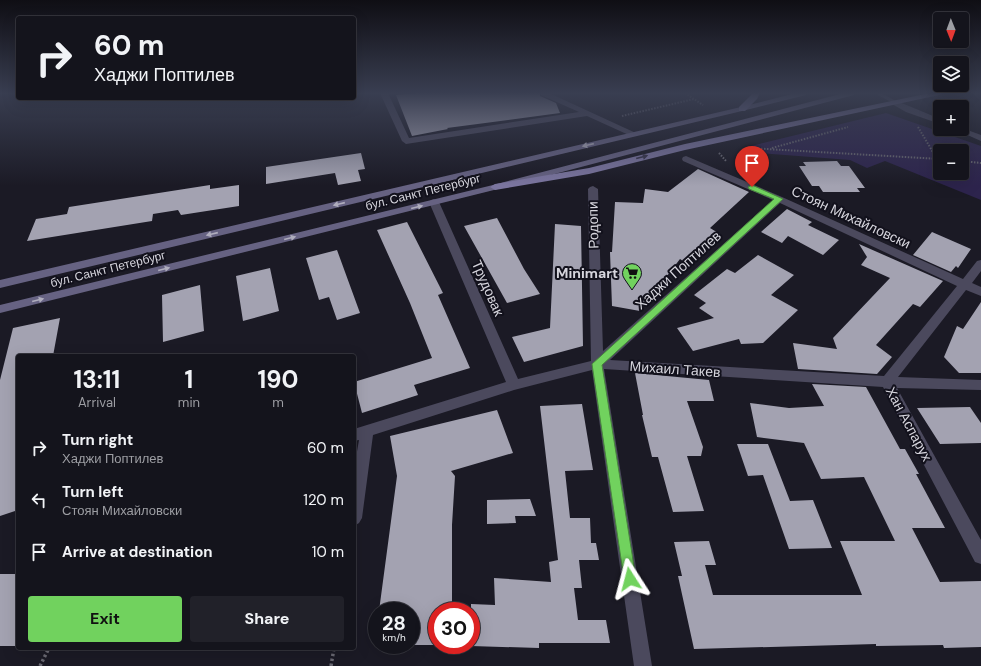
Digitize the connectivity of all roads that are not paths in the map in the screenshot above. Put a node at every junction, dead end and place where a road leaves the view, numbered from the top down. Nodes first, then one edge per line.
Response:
1 (398, 124) edge
2 (517, 124) edge
3 (613, 124) edge
4 (677, 124) edge
5 (734, 124) edge
6 (792, 124) edge
7 (969, 133) edge
8 (634, 134) junction
9 (981, 138) edge
10 (686, 160) dead end
11 (495, 187) junction
12 (592, 189) dead end
13 (779, 199) junction
14 (434, 202) junction
15 (981, 264) edge
16 (0, 284) edge
17 (966, 285) junction
18 (981, 292) edge
19 (0, 309) edge
20 (597, 364) junction
21 (886, 382) junction
22 (981, 384) edge
23 (514, 385) junction
24 (360, 433) edge
25 (356, 490) edge
26 (981, 556) edge
27 (643, 666) edge

1 - 2 street
3 - 8 street
4 - 8 main road, бул. Санкт Петербург
5 - 11 main road, бул. Санкт Петербург
11 -> 6 main road
7 - 9 street
8 -> 16 main road, бул. Санкт Петербург
10 - 13 street, Стоян Михайловски
11 - 14 main road, бул. Санкт Петербург
12 - 20 street, Родопи
13 - 17 street, Стоян Михайловски
13 - 20 street, Хаджи Поптилев
19 -> 14 main road, бул. Санкт Петербург
14 - 23 street, Трудовак
15 - 17 street, Хан Аспарух
17 - 18 street, Стоян Михайловски
17 - 21 street, Хан Аспарух
20 - 21 street, Михаил Такев
20 - 23 street, Михаил Такев
20 - 27 street, Родопи
21 - 22 street, Михаил Такев
21 - 26 street, Хан Аспарух
23 - 24 street, Михаил Такев
24 - 25 street

